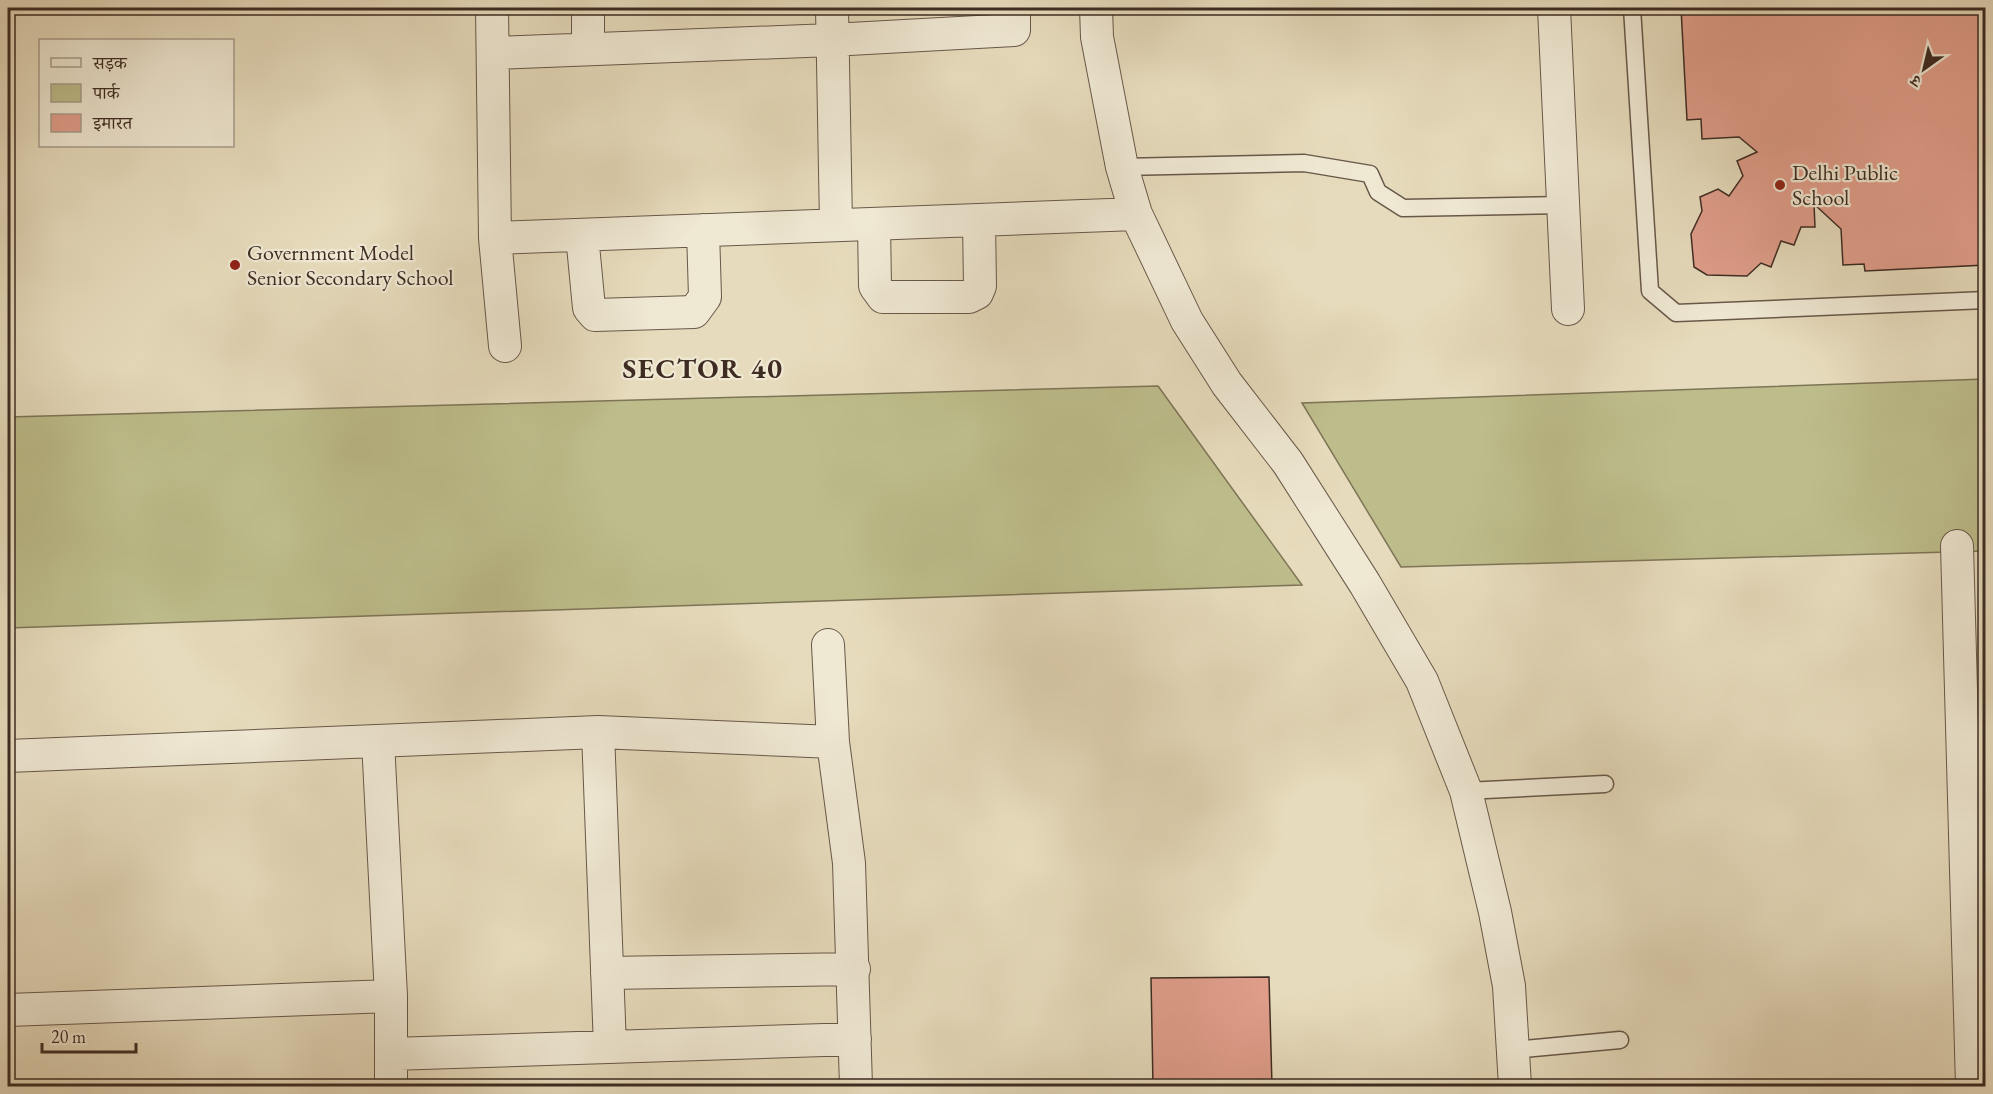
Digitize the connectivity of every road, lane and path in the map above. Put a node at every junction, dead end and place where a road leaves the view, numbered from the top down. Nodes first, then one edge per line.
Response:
1 (492, 8) edge
2 (588, 8) edge
3 (832, 8) edge
4 (1014, 8) edge
5 (1096, 8) edge
6 (1554, 8) edge
7 (1632, 8) edge
8 (831, 40) junction
9 (588, 49) junction
10 (493, 53) junction
11 (1122, 167) junction
12 (1563, 205) junction
13 (1136, 214) junction
14 (979, 220) junction
15 (874, 224) junction
16 (836, 225) junction
17 (703, 230) junction
18 (582, 235) junction
19 (495, 238) junction
20 (1986, 300) edge
21 (1568, 309) dead end
22 (505, 346) dead end
23 (1957, 546) dead end
24 (1973, 632) edge
25 (828, 645) dead end
26 (598, 732) junction
27 (378, 741) junction
28 (833, 742) junction
29 (8, 756) edge
30 (1605, 784) dead end
31 (1466, 791) junction
32 (1976, 965) edge
33 (854, 969) junction
34 (607, 973) junction
35 (391, 996) junction
36 (8, 1010) edge
37 (855, 1039) junction
38 (1620, 1040) dead end
39 (610, 1047) junction
40 (1514, 1050) junction
41 (391, 1054) junction
42 (391, 1086) edge
43 (856, 1086) edge
44 (1515, 1086) edge
45 (1972, 1086) edge

1 - 10 street
2 - 9 street
3 - 8 street
4 - 8 street
5 - 11 street
6 - 12 street
7 - 20 lane
8 - 9 street
8 - 16 street
9 - 10 street
10 - 19 street
11 - 12 lane
11 - 13 street
12 - 21 street
13 - 14 street
13 - 31 street
14 - 15 street
14 - 15 street
15 - 16 street
16 - 17 street
17 - 18 street
17 - 18 street
18 - 19 street
19 - 22 street
23 - 24 street
24 - 32 street
25 - 28 street
26 - 27 street
26 - 28 street
26 - 34 street
27 - 29 street
27 - 35 street
28 - 33 street
30 - 31 lane
31 - 40 street
32 - 45 street
33 - 34 street
33 - 37 street
34 - 39 street
35 - 36 street
35 - 41 street
37 - 39 street
37 - 43 street
38 - 40 lane
39 - 41 street
40 - 44 street
41 - 42 street

